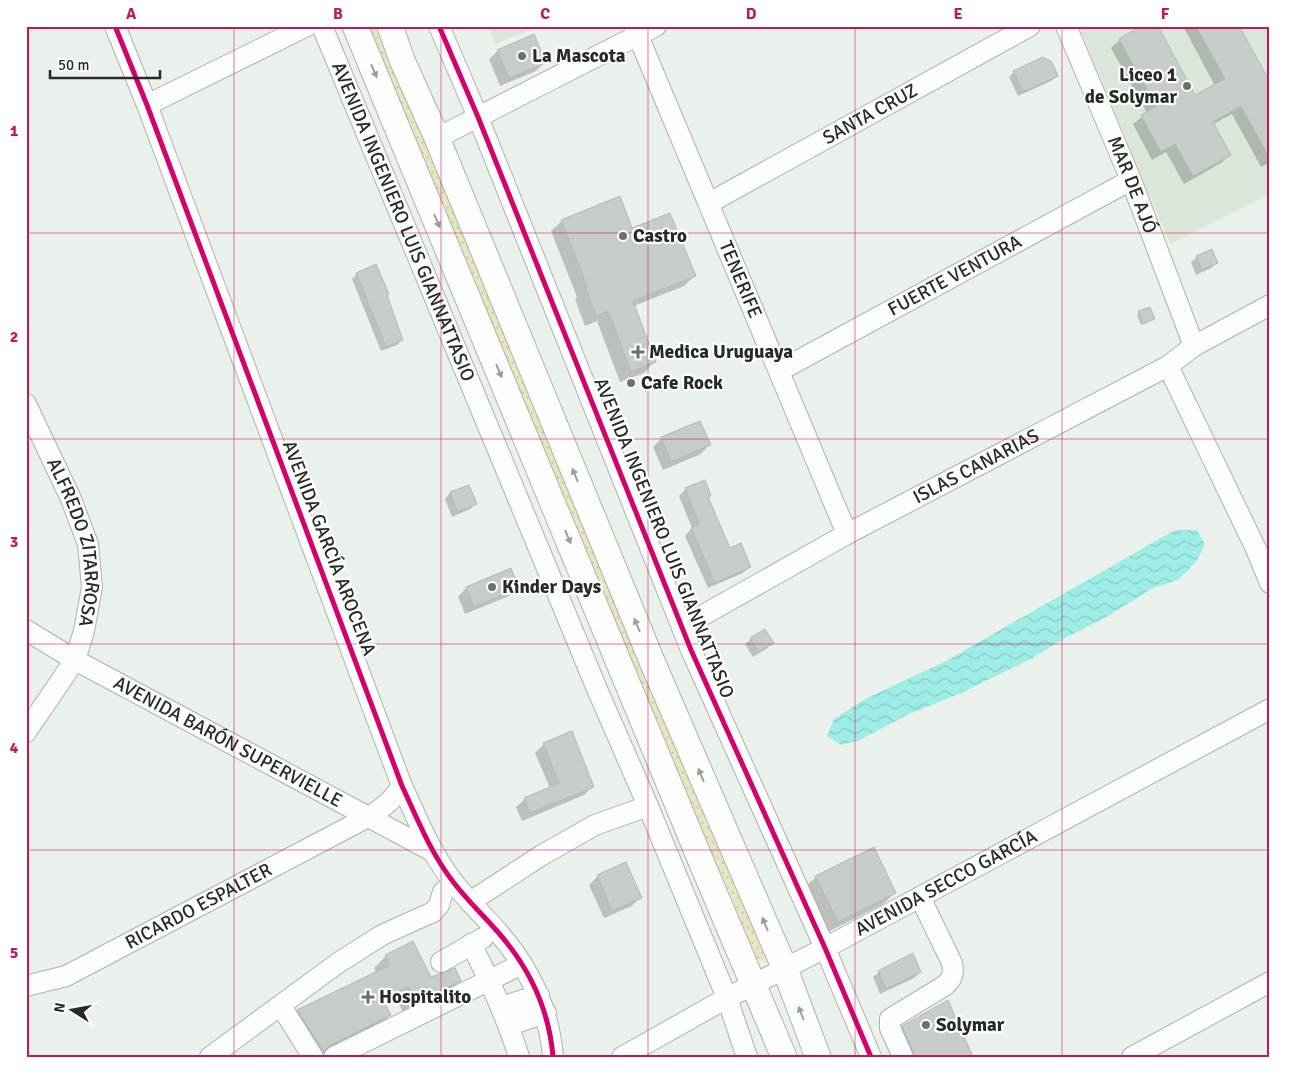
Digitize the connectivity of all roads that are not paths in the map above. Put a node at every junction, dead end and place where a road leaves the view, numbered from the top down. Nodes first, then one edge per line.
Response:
1 (115, 26) edge
2 (307, 26) edge
3 (322, 26) edge
4 (355, 26) edge
5 (390, 26) edge
6 (440, 26) edge
7 (656, 26) edge
8 (1030, 26) edge
9 (1066, 26) edge
10 (636, 31) edge
11 (147, 105) junction
12 (478, 117) junction
13 (437, 138) junction
14 (1131, 180) junction
15 (709, 203) junction
16 (1270, 305) edge
17 (1194, 346) junction
18 (1168, 366) junction
19 (778, 371) junction
20 (26, 404) edge
21 (847, 534) junction
22 (1270, 583) edge
23 (682, 627) junction
24 (26, 630) edge
25 (75, 660) junction
26 (1270, 709) edge
27 (26, 732) edge
28 (402, 786) junction
29 (648, 806) junction
30 (368, 817) junction
31 (432, 851) junction
32 (454, 883) junction
33 (920, 897) junction
34 (470, 902) junction
35 (496, 930) junction
36 (471, 944) junction
37 (825, 948) junction
38 (441, 962) dead end
39 (522, 964) junction
40 (785, 969) junction
41 (490, 980) junction
42 (1270, 982) edge
43 (754, 985) junction
44 (26, 986) edge
45 (727, 998) junction
46 (542, 1004) junction
47 (280, 1006) junction
48 (501, 1007) junction
49 (889, 1024) junction
50 (509, 1025) junction
51 (863, 1037) junction
52 (210, 1057) edge
53 (313, 1057) edge
54 (334, 1057) edge
55 (520, 1057) edge
56 (553, 1057) edge
57 (622, 1057) edge
58 (747, 1057) edge
59 (784, 1057) edge
60 (818, 1057) edge
61 (871, 1057) edge
62 (903, 1057) edge
63 (1132, 1057) edge

1 - 11 street, AVENIDA GARCÍA AROCENA
2 - 11 street
3 - 29 street, AVENIDA INGENIERO LUIS GIANNATTASIO
4 -> 43 main road, AVENIDA INGENIERO LUIS GIANNATTASIO
5 - 13 main road
6 - 12 street, AVENIDA INGENIERO LUIS GIANNATTASIO
7 - 10 street
8 - 15 street, SANTA CRUZ
9 - 14 street, MAR DE AJÓ
10 - 12 street
10 - 15 street, TENERIFE
11 - 28 street, AVENIDA GARCÍA AROCENA
12 - 13 street
12 - 23 street, AVENIDA INGENIERO LUIS GIANNATTASIO
40 -> 13 main road
14 - 17 street, MAR DE AJÓ
14 - 19 street, FUERTE VENTURA
15 - 19 street, TENERIFE
16 - 17 street, ISLAS CANARIAS
17 - 18 street, ISLAS CANARIAS
18 - 21 street, ISLAS CANARIAS
18 - 22 street
19 - 21 street, TENERIFE
20 - 25 street, ALFREDO ZITARROSA
21 - 23 street, ISLAS CANARIAS
23 - 37 street, AVENIDA INGENIERO LUIS GIANNATTASIO
24 - 25 street, AVENIDA BARÓN SUPERVIELLE
25 - 27 street, ALFREDO ZITARROSA
25 - 30 street, AVENIDA BARÓN SUPERVIELLE
26 - 33 street, AVENIDA SECCO GARCÍA
28 - 30 street, RICARDO ESPALTER
28 - 31 street, AVENIDA GARCÍA AROCENA
29 - 34 street
29 - 45 street, AVENIDA INGENIERO LUIS GIANNATTASIO
30 - 31 street, AVENIDA BARÓN SUPERVIELLE
30 - 44 street, RICARDO ESPALTER
31 - 32 street, AVENIDA GARCÍA AROCENA
32 - 34 street, AVENIDA GARCÍA AROCENA
32 - 47 street
33 - 37 street, AVENIDA SECCO GARCÍA
33 - 49 street
34 - 35 street, AVENIDA GARCÍA AROCENA
35 - 36 street
35 - 39 street, AVENIDA GARCÍA AROCENA
36 - 38 street
36 - 41 street
37 - 40 street, AVENIDA SECCO GARCÍA
37 - 51 street, AVENIDA INGENIERO LUIS GIANNATTASIO
39 - 41 street
39 - 46 street, AVENIDA GARCÍA AROCENA
40 - 43 street, AVENIDA SECCO GARCÍA
60 -> 40 main road
41 - 48 street
41 - 54 street
42 - 63 street
43 - 45 street, AVENIDA SECCO GARCÍA
43 - 59 main road, AVENIDA INGENIERO LUIS GIANNATTASIO
45 - 57 street, AVENIDA SECCO GARCÍA
45 - 58 street, AVENIDA INGENIERO LUIS GIANNATTASIO
46 - 48 street
46 - 50 street
46 - 56 street, AVENIDA GARCÍA AROCENA
47 - 52 street
47 - 53 street
48 - 50 street
49 - 51 street
49 - 62 street
50 - 55 street
51 - 61 street, AVENIDA INGENIERO LUIS GIANNATTASIO

